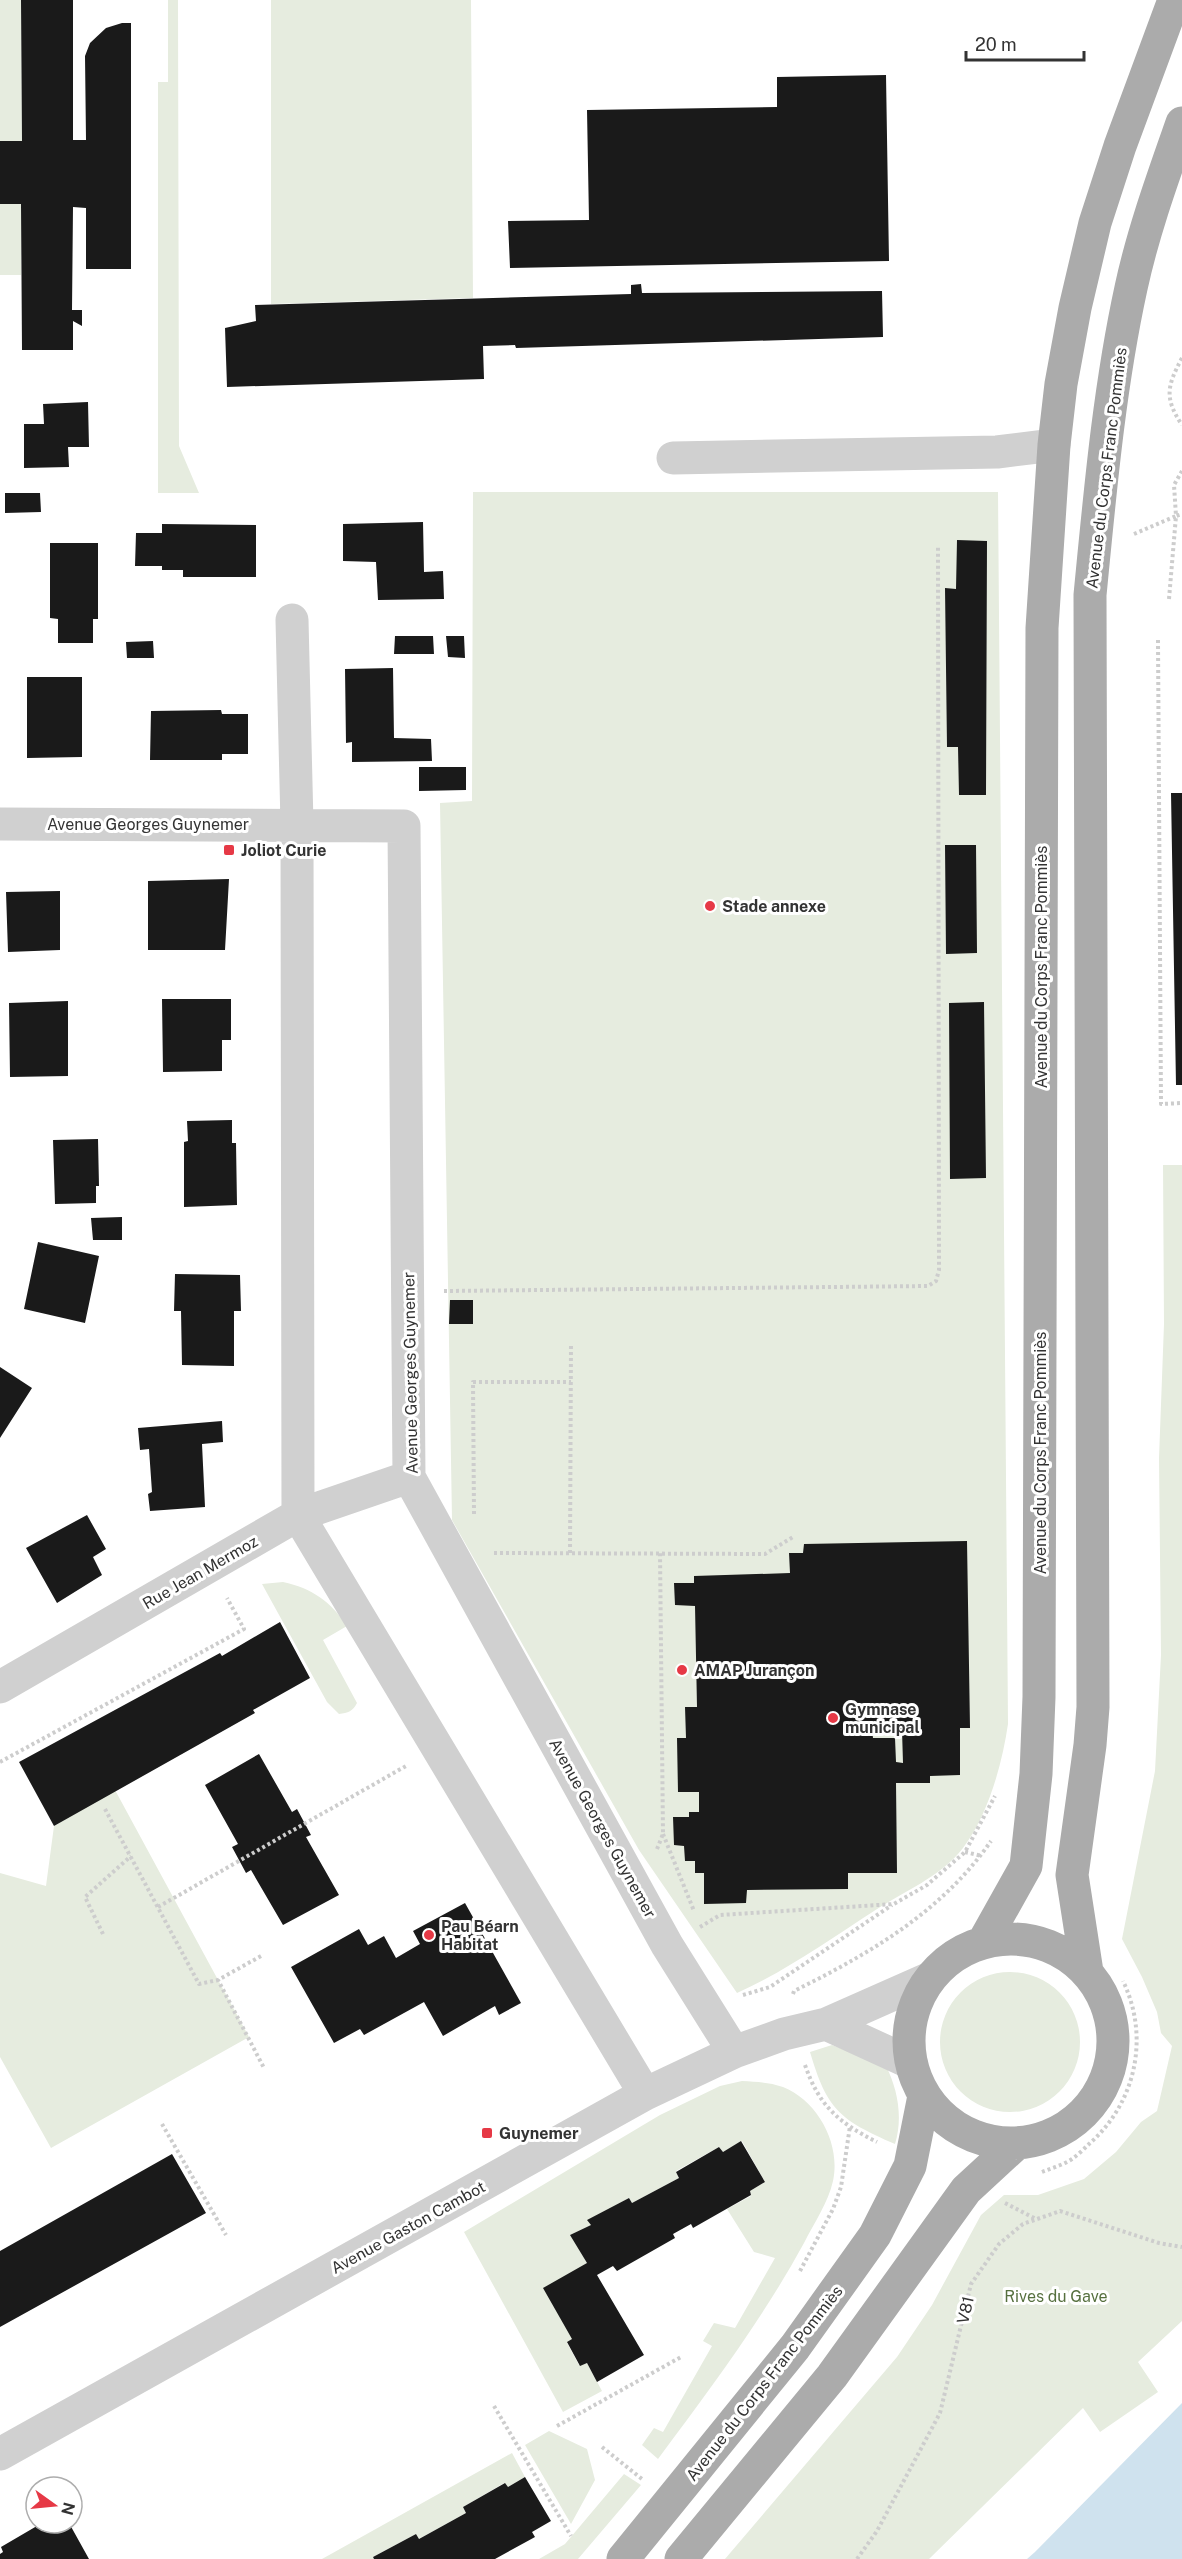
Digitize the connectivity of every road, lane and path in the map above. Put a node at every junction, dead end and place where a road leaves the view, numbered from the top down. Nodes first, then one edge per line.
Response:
1 (1174, 0) edge
2 (1182, 123) edge
3 (1182, 358) edge
4 (1182, 425) edge
5 (1054, 445) junction
6 (673, 458) dead end
7 (1182, 471) edge
8 (1182, 514) edge
9 (1176, 516) junction
10 (1125, 538) dead end
11 (938, 546) dead end
12 (1169, 599) dead end
13 (292, 620) dead end
14 (1158, 640) dead end
15 (0, 824) edge
16 (297, 824) junction
17 (1182, 1103) edge
18 (408, 1291) junction
19 (571, 1343) dead end
20 (571, 1382) junction
21 (409, 1477) junction
22 (298, 1515) junction
23 (474, 1519) dead end
24 (793, 1537) dead end
25 (451, 1553) junction
26 (570, 1553) junction
27 (660, 1553) junction
28 (209, 1566) junction
29 (0, 1687) edge
30 (438, 1748) junction
31 (0, 1762) edge
32 (996, 1795) dead end
33 (105, 1809) dead end
34 (663, 1834) junction
35 (965, 1852) junction
36 (131, 1857) junction
37 (992, 1858) dead end
38 (969, 1872) dead end
39 (640, 1895) junction
40 (894, 1904) junction
41 (158, 1907) junction
42 (103, 1934) dead end
43 (984, 1941) junction
44 (261, 1956) dead end
45 (1087, 1972) junction
46 (930, 1978) junction
47 (1122, 1979) dead end
48 (218, 1980) junction
49 (792, 2001) dead end
50 (705, 2006) junction
51 (826, 2024) junction
52 (734, 2052) junction
53 (802, 2055) dead end
54 (911, 2063) junction
55 (264, 2068) dead end
56 (645, 2094) junction
57 (924, 2096) junction
58 (162, 2124) dead end
59 (849, 2126) junction
60 (1016, 2144) junction
61 (883, 2145) dead end
62 (1031, 2176) dead end
63 (1005, 2203) dead end
64 (1036, 2219) junction
65 (226, 2235) dead end
66 (1182, 2247) edge
67 (796, 2279) dead end
68 (681, 2357) dead end
69 (494, 2406) dead end
70 (557, 2426) dead end
71 (602, 2446) dead end
72 (0, 2454) edge
73 (648, 2483) dead end
74 (572, 2536) dead end
75 (623, 2559) edge
76 (681, 2559) edge
77 (857, 2559) edge

1 - 5 main road, Avenue du Corps Franc Pommiès
2 - 45 main road, Avenue du Corps Franc Pommiès
3 - 4 path
5 - 6 street
5 - 43 main road, Avenue du Corps Franc Pommiès
7 - 9 path
8 - 9 path
9 - 10 path
9 - 12 path
11 - 18 path
13 - 16 street
14 - 17 path
15 - 16 street, Avenue Georges Guynemer
16 - 18 street, Avenue Georges Guynemer
16 - 22 street
18 - 21 street, Avenue Georges Guynemer
19 - 20 path
20 - 23 path
20 - 26 path
21 - 22 street, Rue Jean Mermoz
21 - 25 street, Avenue Georges Guynemer
22 - 28 street, Rue Jean Mermoz
22 - 30 street
24 - 27 path
25 - 26 path
25 - 39 street, Avenue Georges Guynemer
26 - 27 path
27 - 34 path
28 - 29 street, Rue Jean Mermoz
28 - 31 path
30 - 41 path
30 - 56 street
32 - 35 path
33 - 36 path
34 - 39 path
34 - 40 path
35 - 37 path
35 - 40 path
36 - 41 path
36 - 42 path
38 - 49 path
39 - 50 street, Avenue Georges Guynemer
40 - 50 path
41 - 48 path
43 - 45 main road
43 - 46 main road
44 - 48 path
45 - 60 main road
46 - 51 street, Avenue Gaston Cambot
46 - 54 main road
47 - 62 path
48 - 55 path
50 - 52 street, Avenue Georges Guynemer
51 - 52 street, Avenue Gaston Cambot
51 - 54 street
52 - 56 street, Avenue Gaston Cambot
53 - 59 path
54 - 57 main road
56 - 72 street, Avenue Gaston Cambot
57 - 60 main road
57 - 75 main road, Avenue du Corps Franc Pommiès
58 - 65 path
59 - 61 path
59 - 67 path
60 - 76 main road
63 - 64 path
64 - 66 path, V81
64 - 77 path, V81
68 - 70 path
69 - 74 path
71 - 73 path

